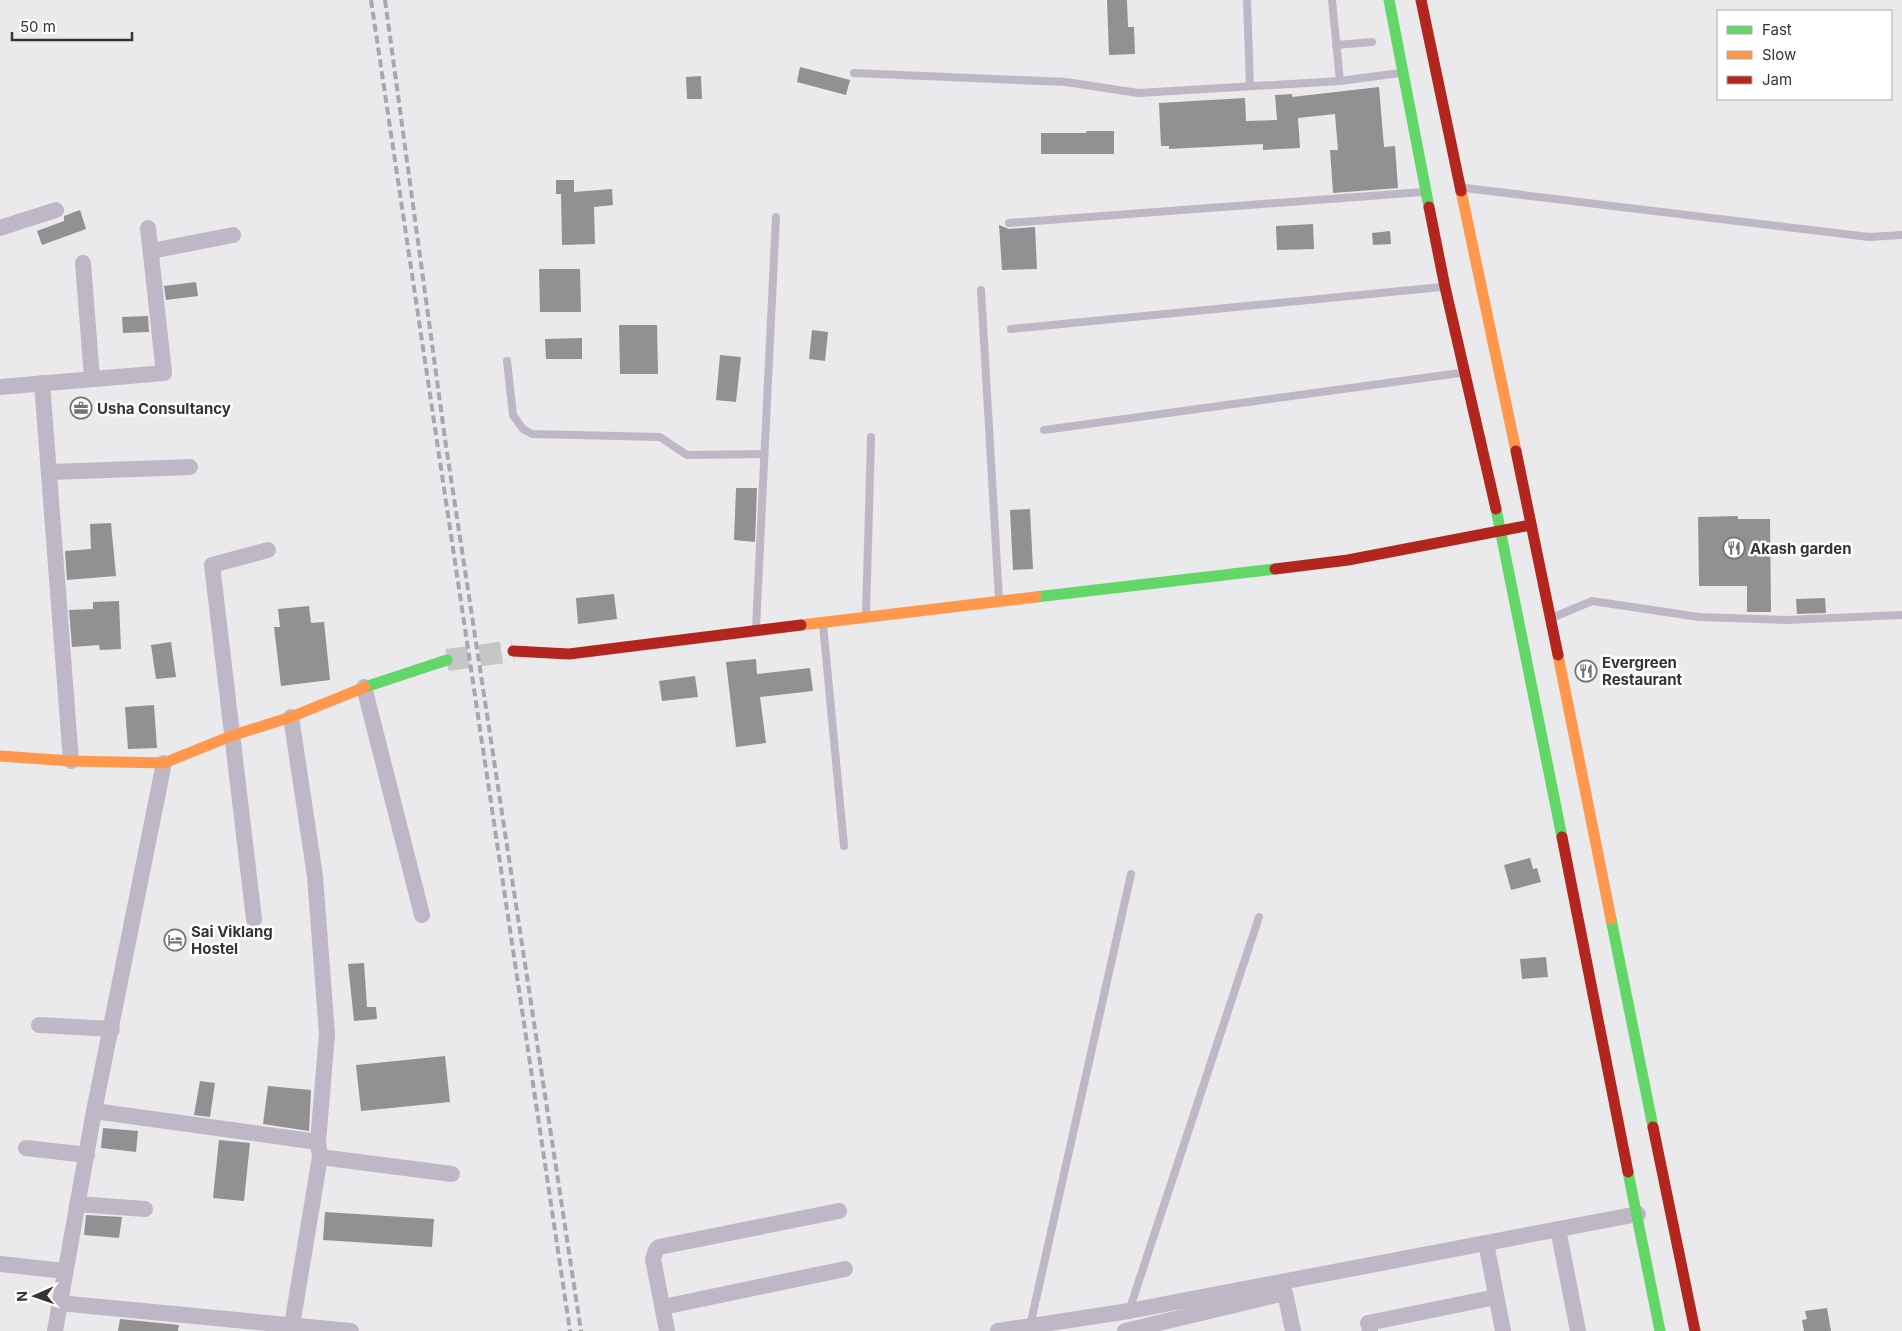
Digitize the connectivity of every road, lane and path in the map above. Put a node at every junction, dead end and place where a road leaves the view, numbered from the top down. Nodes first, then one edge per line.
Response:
1 (1247, 0) edge
2 (1332, 0) edge
3 (1389, 0) edge
4 (1421, 0) edge
5 (1372, 42) dead end
6 (1336, 45) junction
7 (1402, 72) junction
8 (854, 73) dead end
9 (1340, 81) junction
10 (1250, 86) junction
11 (1460, 187) junction
12 (1427, 192) junction
13 (56, 210) dead end
14 (776, 217) dead end
15 (1009, 223) dead end
16 (0, 228) edge
17 (148, 228) dead end
18 (1902, 235) edge
19 (233, 236) dead end
20 (151, 251) junction
21 (83, 263) dead end
22 (1445, 287) junction
23 (982, 290) dead end
24 (1011, 329) dead end
25 (508, 360) dead end
26 (1465, 372) junction
27 (92, 378) junction
28 (42, 383) junction
29 (0, 386) edge
30 (1044, 430) dead end
31 (871, 437) dead end
32 (764, 454) junction
33 (190, 467) dead end
34 (51, 472) junction
35 (1531, 525) junction
36 (1501, 532) junction
37 (268, 550) dead end
38 (999, 601) junction
39 (1902, 615) edge
40 (866, 617) junction
41 (1550, 619) junction
42 (823, 622) junction
43 (756, 630) junction
44 (513, 651) tunnel mouth
45 (447, 660) tunnel mouth
46 (364, 687) junction
47 (291, 718) junction
48 (231, 736) junction
49 (0, 756) edge
50 (71, 761) junction
51 (164, 763) junction
52 (844, 846) dead end
53 (1131, 874) dead end
54 (422, 915) dead end
55 (1259, 917) dead end
56 (254, 919) dead end
57 (39, 1025) dead end
58 (112, 1029) junction
59 (94, 1111) junction
60 (26, 1148) dead end
61 (319, 1149) junction
62 (87, 1155) junction
63 (452, 1174) dead end
64 (77, 1204) junction
65 (145, 1209) dead end
66 (839, 1211) dead end
67 (1638, 1214) junction
68 (1558, 1229) junction
69 (1486, 1243) junction
70 (0, 1264) edge
71 (845, 1269) dead end
72 (65, 1272) junction
73 (1496, 1297) junction
74 (58, 1303) junction
75 (662, 1307) junction
76 (1128, 1311) junction
77 (1030, 1326) junction
78 (292, 1328) edge
79 (1150, 1328) edge
80 (55, 1331) edge
81 (352, 1331) edge
82 (667, 1331) edge
83 (998, 1331) edge
84 (1125, 1331) edge
85 (1293, 1331) edge
86 (1370, 1331) edge
87 (1503, 1331) edge
88 (1578, 1331) edge
89 (1660, 1331) edge
90 (1695, 1331) edge

1 - 10 lane
2 - 6 lane
3 - 7 main road
4 - 11 main road
5 - 6 lane
6 - 9 lane
7 - 9 lane
7 - 12 main road
8 - 10 lane
9 - 10 lane
11 - 18 lane
11 - 35 main road
12 - 15 lane
12 - 22 main road
13 - 16 street
14 - 32 lane
17 - 20 street
19 - 20 street
20 - 27 street
21 - 27 street
22 - 24 lane
22 - 26 main road
23 - 38 lane
25 - 32 lane
26 - 30 lane
26 - 36 main road
27 - 28 street
28 - 29 street
28 - 34 street
31 - 40 lane
32 - 43 lane
33 - 34 street
34 - 50 street
35 - 36 main road
35 - 41 main road
36 - 38 main road
36 - 67 main road
37 - 48 street
38 - 40 main road
39 - 41 lane
40 - 42 main road
41 - 90 main road
42 - 43 main road
42 - 52 lane
43 - 44 main road
45 - 46 main road
46 - 47 main road
46 - 54 street
47 - 48 main road
47 - 61 street
48 - 51 main road
48 - 56 street
49 - 50 main road
50 - 51 main road
51 - 58 street
53 - 77 lane
55 - 76 lane
57 - 58 street
58 - 59 street
59 - 61 street
59 - 62 street
60 - 62 street
61 - 63 street
61 - 78 street
62 - 64 street
64 - 65 street
64 - 72 street
66 - 75 street
67 - 68 street
67 - 89 main road
68 - 69 street
68 - 88 street
69 - 73 street
69 - 76 street
70 - 72 street
71 - 75 street
72 - 74 street
73 - 86 street
73 - 87 street
74 - 78 street
74 - 80 street
75 - 82 street
76 - 77 street
77 - 83 street
78 - 81 street
79 - 84 street
79 - 85 street

